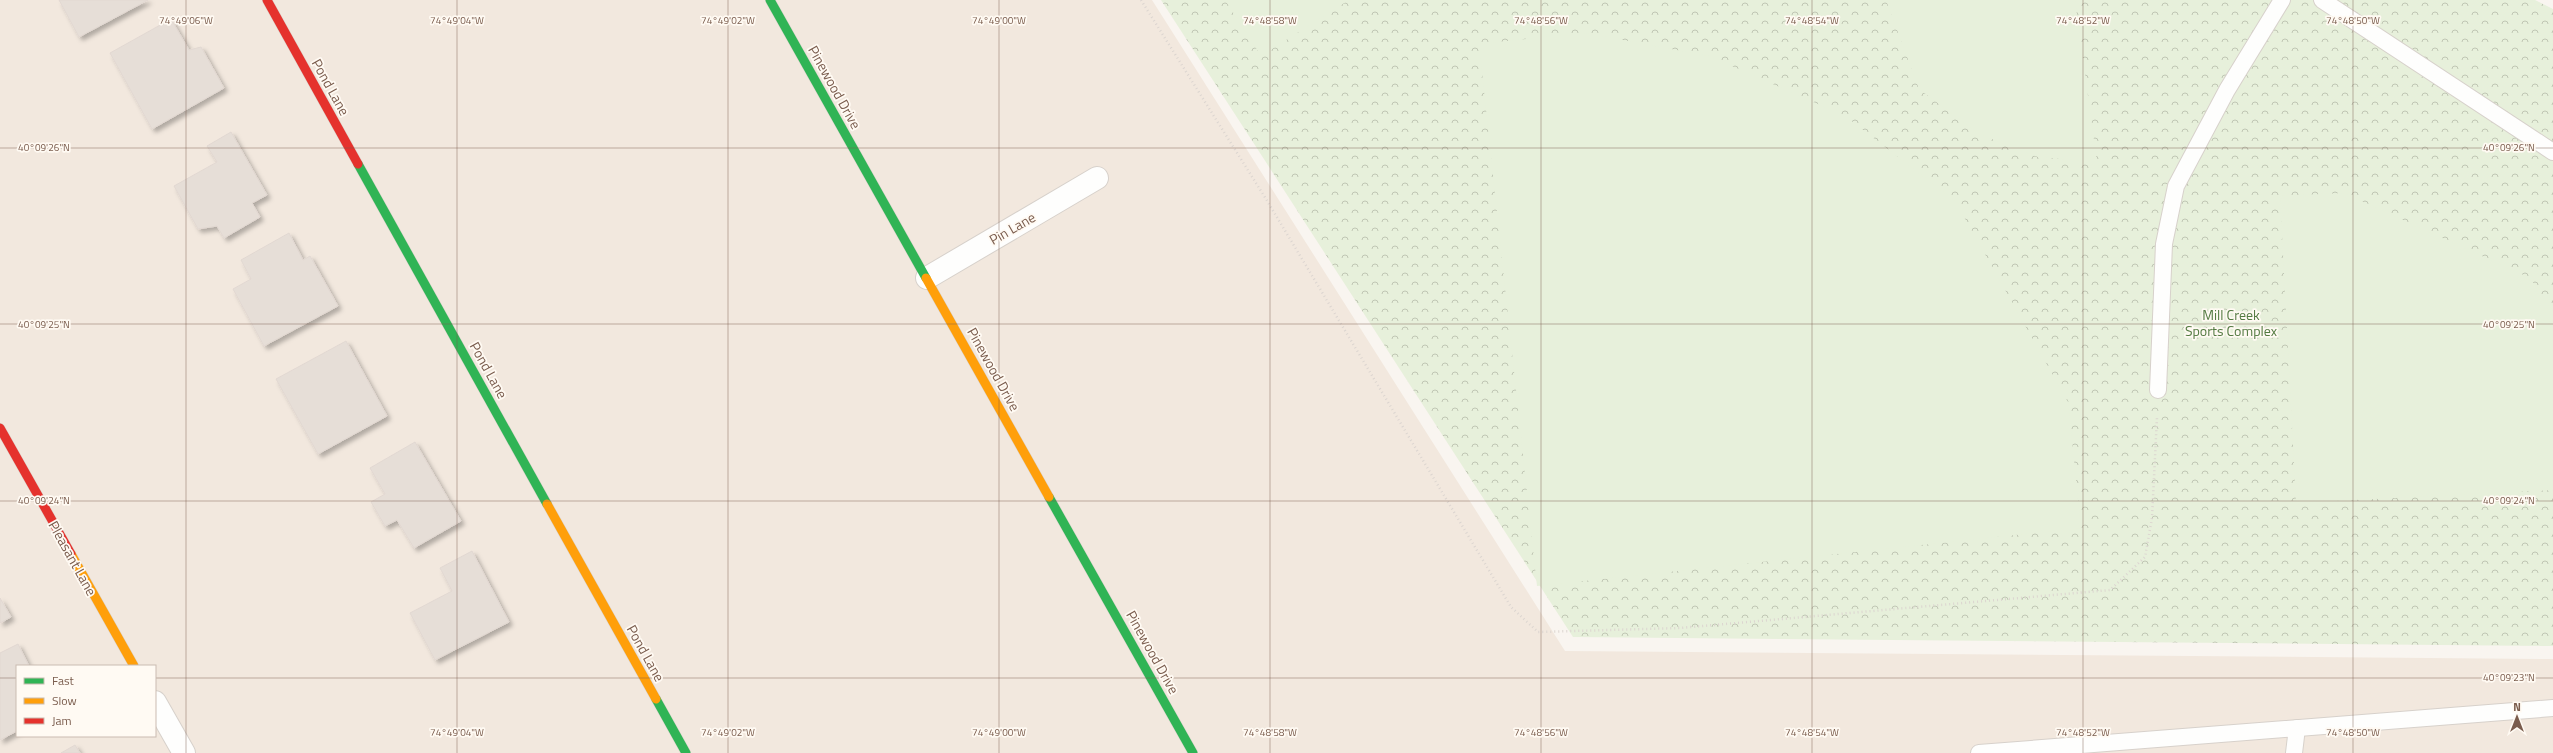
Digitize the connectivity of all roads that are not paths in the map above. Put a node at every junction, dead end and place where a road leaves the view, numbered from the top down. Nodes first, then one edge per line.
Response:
1 (267, 0) edge
2 (770, 0) edge
3 (2282, 0) edge
4 (2322, 0) edge
5 (2553, 152) edge
6 (1097, 178) dead end
7 (927, 278) junction
8 (2158, 390) road end
9 (0, 428) edge
10 (133, 665) edge
11 (156, 704) edge
12 (2553, 708) edge
13 (2297, 728) junction
14 (184, 753) edge
15 (686, 753) edge
16 (1193, 753) edge
17 (1979, 753) edge
18 (2294, 753) edge

1 - 15 street, Pond Lane
2 - 7 street, Pinewood Drive
3 - 8 lane
4 - 5 lane
6 - 7 street, Pin Lane
7 - 16 street, Pinewood Drive
9 - 10 street, Pleasant Lane
11 - 14 street
12 - 13 lane
13 - 17 lane
13 - 18 lane

